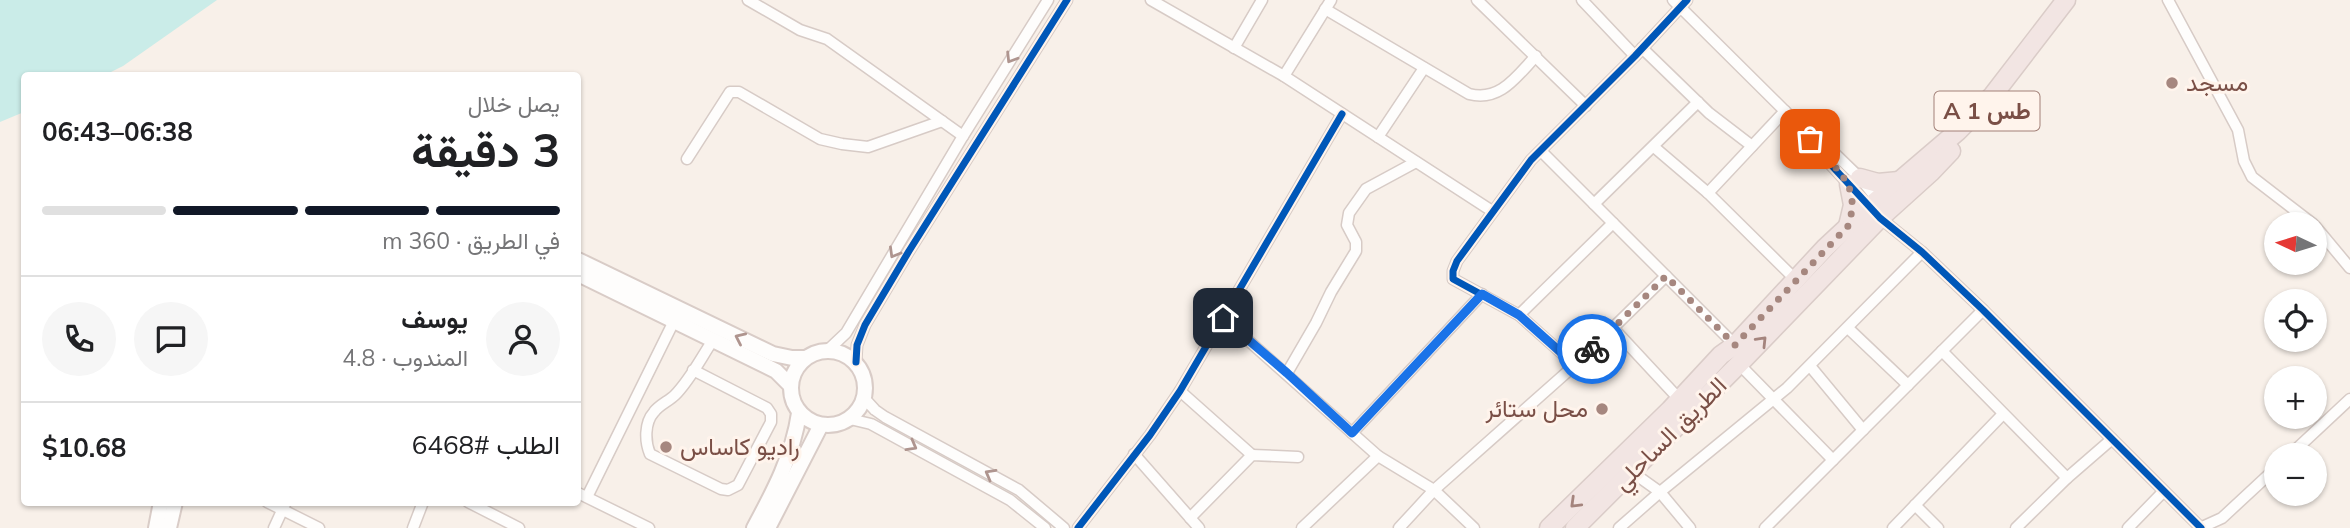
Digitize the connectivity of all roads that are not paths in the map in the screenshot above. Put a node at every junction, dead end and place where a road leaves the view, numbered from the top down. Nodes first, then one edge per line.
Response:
1 (747, 0) edge
2 (1048, 0) edge
3 (1067, 0) edge
4 (1151, 0) edge
5 (1262, 0) edge
6 (1582, 0) edge
7 (2066, 0) edge
8 (2075, 0) edge
9 (2168, 0) edge
10 (1480, 1) edge
11 (1680, 2) edge
12 (1163, 3) edge
13 (1328, 5) edge
14 (1234, 48) junction
15 (1639, 52) junction
16 (1536, 57) junction
17 (1424, 68) junction
18 (1284, 76) junction
19 (1698, 102) junction
20 (1586, 106) junction
21 (1785, 111) junction
22 (1342, 114) junction
23 (942, 121) junction
24 (963, 136) junction
25 (1378, 137) junction
26 (1752, 146) junction
27 (1654, 147) junction
28 (1541, 151) junction
29 (687, 159) dead end
30 (1416, 162) junction
31 (1855, 181) junction
32 (1899, 181) junction
33 (1708, 193) junction
34 (1594, 204) junction
35 (1878, 209) junction
36 (1492, 211) junction
37 (2297, 212) edge
38 (1613, 223) junction
39 (1848, 226) junction
40 (2328, 242) edge
41 (1922, 252) junction
42 (581, 261) edge
43 (2350, 268) edge
44 (581, 275) edge
45 (1666, 276) junction
46 (1796, 279) junction
47 (1482, 294) junction
48 (1983, 310) junction
49 (1519, 315) junction
50 (1223, 318) junction
51 (674, 321) junction
52 (1613, 328) junction
53 (1848, 328) junction
54 (713, 340) junction
55 (1735, 345) junction
56 (828, 350) junction
57 (1942, 351) junction
58 (805, 358) junction
59 (856, 362) junction
60 (1740, 364) junction
61 (1575, 365) junction
62 (1810, 366) junction
63 (692, 370) junction
64 (1287, 373) junction
65 (790, 385) junction
66 (1908, 385) junction
67 (1180, 391) junction
68 (864, 398) junction
69 (1773, 398) junction
70 (2350, 399) edge
71 (1680, 400) junction
72 (800, 413) junction
73 (2003, 414) junction
74 (850, 419) junction
75 (821, 425) junction
76 (1863, 430) junction
77 (1352, 433) junction
78 (2112, 439) junction
79 (2303, 443) edge
80 (1134, 454) junction
81 (1252, 454) junction
82 (1378, 456) junction
83 (1298, 457) dead end
84 (1833, 460) junction
85 (1632, 472) junction
86 (2067, 478) junction
87 (2264, 480) edge
88 (1434, 490) junction
89 (1660, 492) junction
90 (2163, 492) junction
91 (582, 495) edge
92 (1029, 498) junction
93 (1915, 505) junction
94 (160, 506) edge
95 (173, 506) edge
96 (284, 506) edge
97 (421, 506) edge
98 (476, 506) edge
99 (1020, 508) junction
100 (1190, 518) junction
101 (2219, 523) edge
102 (156, 528) edge
103 (169, 528) edge
104 (274, 528) edge
105 (319, 528) edge
106 (413, 528) edge
107 (519, 528) edge
108 (649, 528) edge
109 (754, 528) edge
110 (768, 528) edge
111 (1045, 528) edge
112 (1064, 528) edge
113 (1078, 528) edge
114 (1199, 528) edge
115 (1302, 528) edge
116 (1399, 528) edge
117 (1474, 528) edge
118 (1549, 528) edge
119 (1576, 528) edge
120 (1619, 528) edge
121 (1690, 528) edge
122 (1765, 528) edge
123 (1894, 528) edge
124 (1938, 528) edge
125 (2016, 528) edge
126 (2128, 528) edge
127 (2201, 528) edge

1 - 23 street
2 -> 24 street
3 - 59 street
4 - 12 street
5 - 14 street
6 - 15 street
7 - 32 highway, A 1 طس
8 - 35 highway, الطريق الساحلي / A 1 طس
9 - 37 street
10 - 16 street
11 - 15 street
11 - 21 street
12 - 14 street
13 - 17 street
13 - 18 street
14 - 18 street
15 - 19 street
15 - 20 street
16 - 17 street
16 - 20 street
17 - 25 street
18 - 22 street
19 - 26 street
19 - 27 street
20 - 28 street
21 - 26 street
21 - 31 street
22 - 25 street
22 - 50 street
23 - 24 street
23 - 29 street
24 -> 56 street
25 - 30 street
26 - 33 street
27 - 33 street
27 - 34 street
28 - 34 street
28 - 36 street
30 - 36 street
30 - 64 street
31 - 32 highway
31 - 35 street
31 - 39 highway
32 - 35 highway, A 1 طس
33 - 46 street
34 - 38 street
35 - 39 highway, A 1 طس
35 - 41 street
60 -> 35 highway, الطريق الساحلي / A 1 طس
36 - 47 street
38 - 45 street
38 - 49 street
39 - 46 highway, A 1 طس
40 - 43 street
41 - 48 street
41 - 53 street
58 -> 42 street
44 - 51 street
45 - 52 street
45 - 55 street
46 - 55 highway, A 1 طس
47 - 49 street
47 - 77 street
48 - 57 street
48 - 78 street
49 - 61 street
50 - 64 street
50 - 67 street
51 - 54 street
51 - 91 street
52 - 61 street
52 - 71 street
53 - 62 street
53 - 66 street
54 - 63 street
54 - 65 street
55 - 71 highway, A 1 طس
56 - 58 street
56 - 59 street
57 - 66 street
57 - 73 street
58 - 65 street
59 - 68 street
60 - 69 street
60 - 85 highway, الطريق الساحلي / A 1 طس
61 - 88 street
62 - 69 street
62 - 76 street
63 - 63 street
64 - 77 street
65 - 72 street
66 - 76 street
67 - 80 street
67 - 81 street
68 - 74 street
92 -> 68 street
69 - 84 street
69 - 89 street
70 - 79 street
71 -> 118 highway, A 1 طس
72 - 75 street
72 - 109 street
73 - 86 street
73 - 93 street
74 - 75 street
74 -> 99 street
75 - 110 street
76 - 84 street
77 - 82 street
78 - 86 street
78 - 90 street
80 - 100 street
80 - 113 street
81 - 83 street
81 - 100 street
82 - 88 street
82 - 115 street
84 - 122 street
85 - 89 street
85 - 119 highway, الطريق الساحلي / A 1 طس
86 - 125 street
87 - 101 street
88 - 116 street
88 - 117 street
89 - 120 street
89 - 121 street
90 - 126 street
90 - 127 street
91 - 108 street
92 - 99 street
92 - 112 street
93 - 123 street
93 - 124 street
94 - 102 street
95 - 103 street
96 - 104 street
96 - 105 street
97 - 106 street
98 - 107 street
99 - 111 street
100 - 114 street
101 - 127 street

